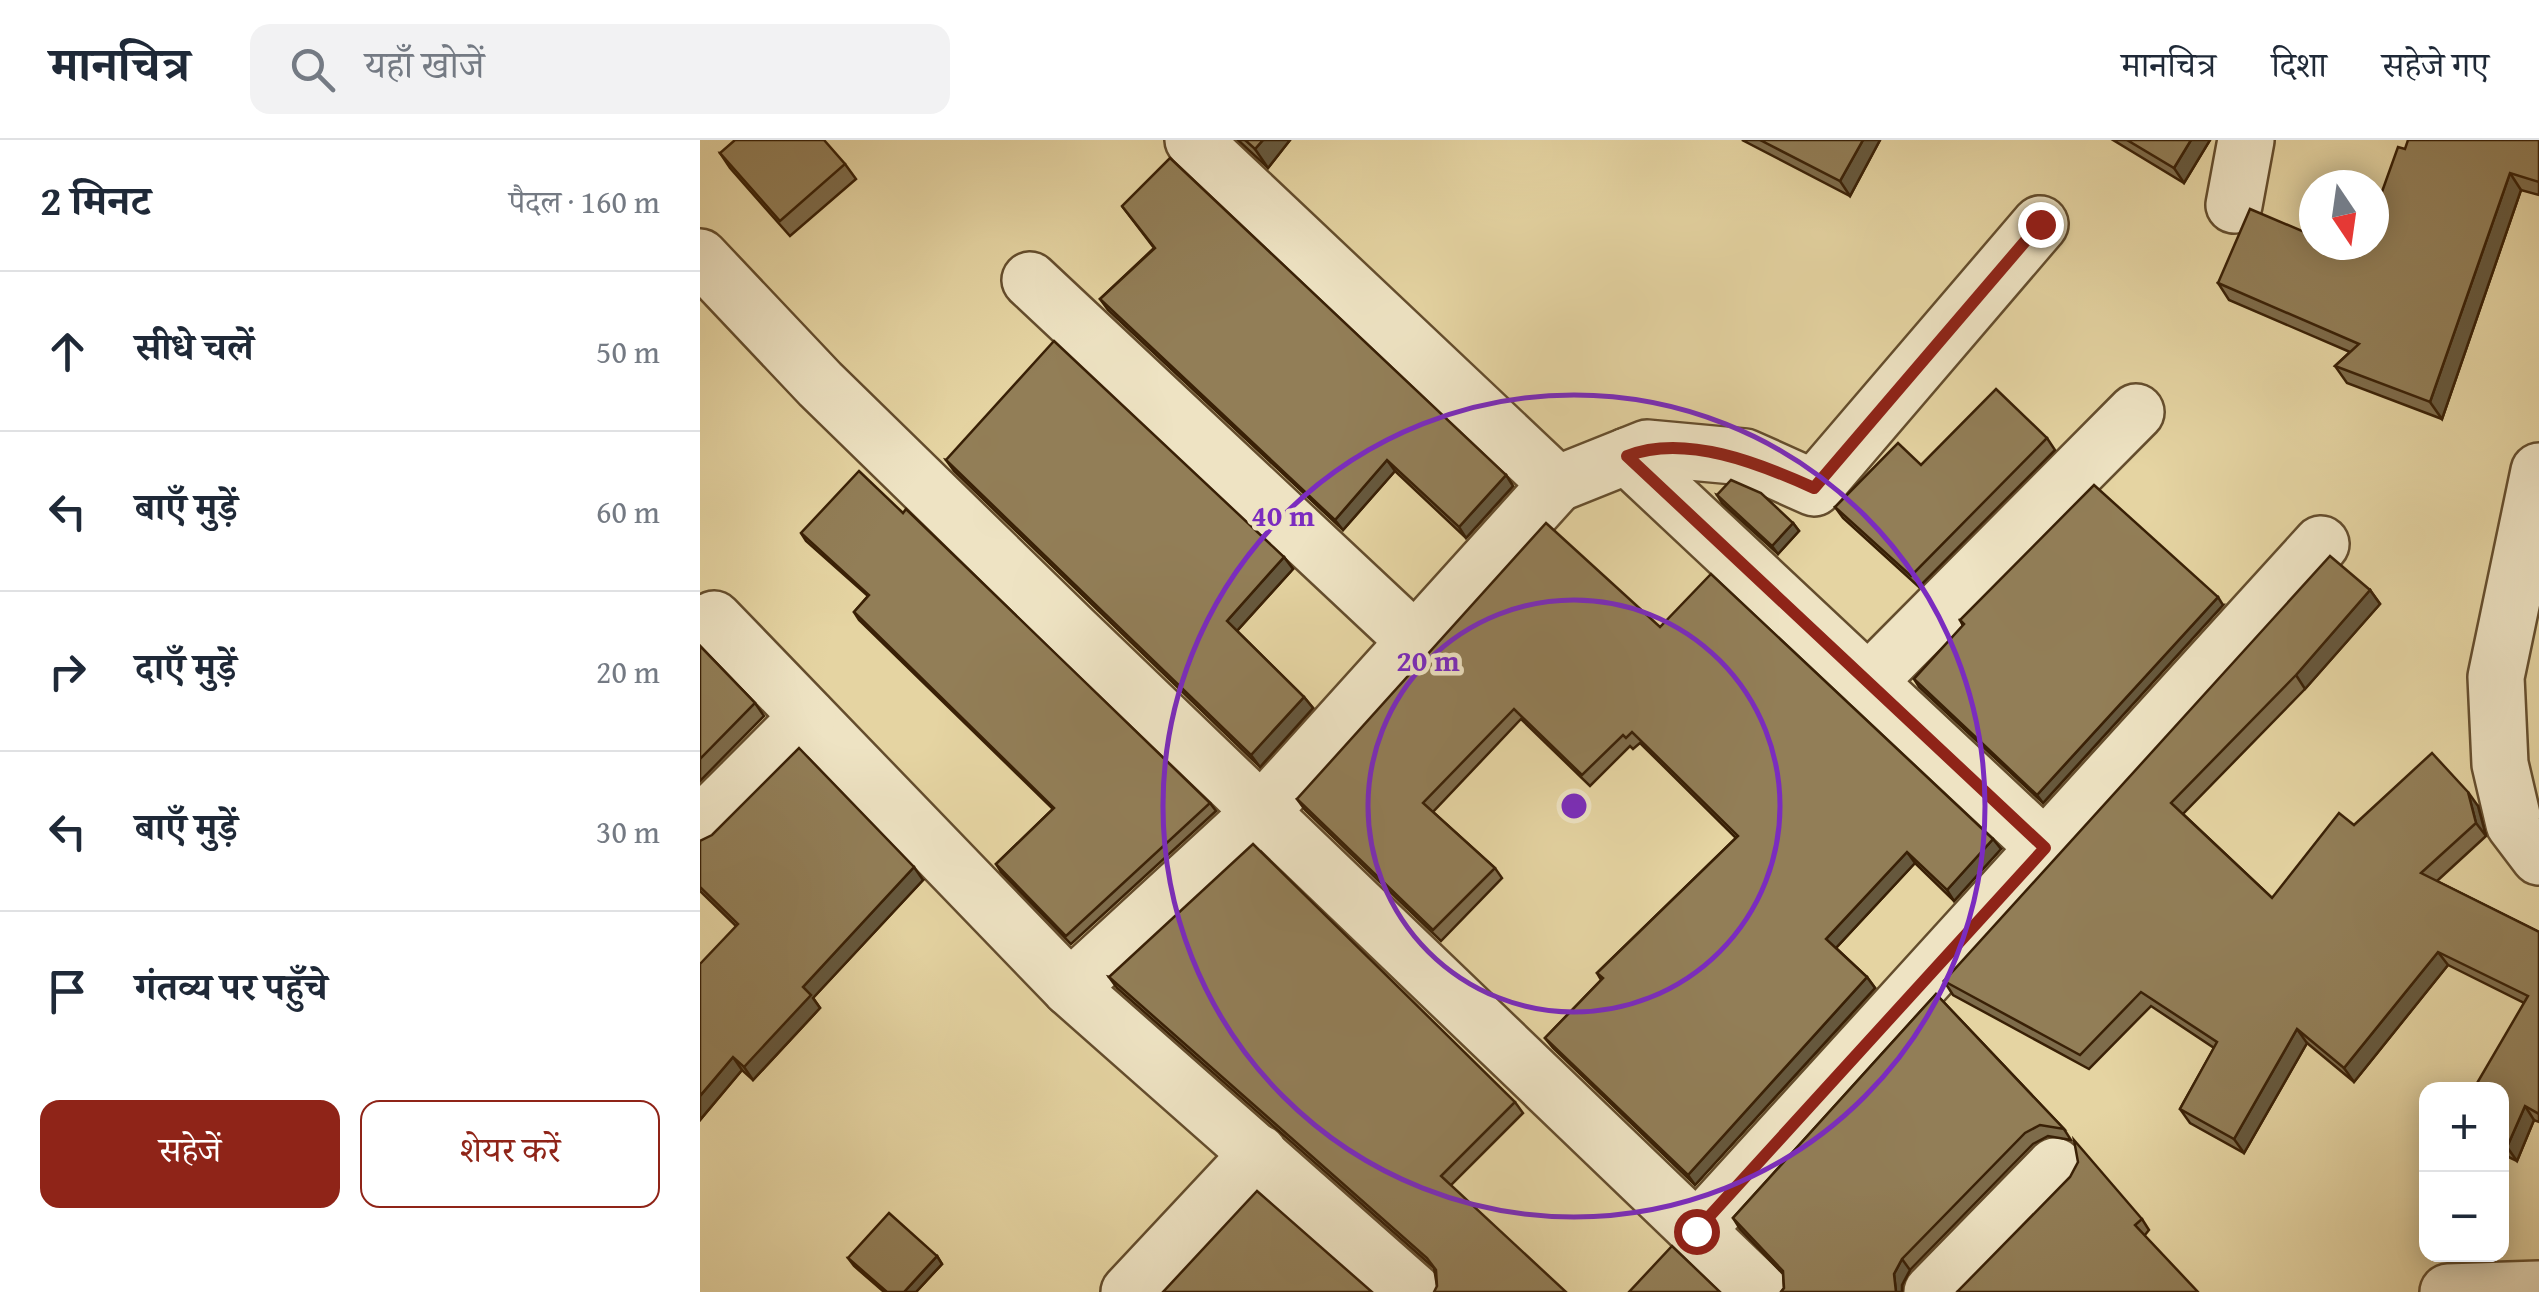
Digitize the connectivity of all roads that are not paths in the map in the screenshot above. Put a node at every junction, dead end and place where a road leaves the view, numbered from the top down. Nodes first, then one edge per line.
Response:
1 (1193, 140) edge
2 (2246, 140) edge
3 (2234, 205) dead end
4 (2040, 224) dead end
5 (700, 257) edge
6 (1030, 280) dead end
7 (2136, 412) dead end
8 (1627, 456) junction
9 (2539, 471) edge
10 (1557, 484) junction
11 (2322, 544) dead end
12 (714, 619) dead end
13 (1415, 641) junction
14 (1868, 682) junction
15 (808, 716) junction
16 (1260, 813) junction
17 (700, 826) edge
18 (2045, 848) junction
19 (2539, 857) edge
20 (1070, 988) junction
21 (1259, 1153) junction
22 (2055, 1166) dead end
23 (1696, 1231) junction
24 (2539, 1288) edge
25 (1129, 1292) edge
26 (1414, 1292) edge
27 (1761, 1292) edge
28 (1932, 1292) edge
29 (2448, 1292) edge

1 - 10 street
2 - 3 street
4 - 8 street
5 - 16 street
6 - 13 street
7 - 14 street
8 - 10 street
8 - 14 street
9 - 19 street
10 - 13 street
11 - 18 street
12 - 15 street
13 - 16 street
14 - 18 street
15 - 17 street
15 - 20 street
16 - 20 street
16 - 23 street
18 - 23 street
20 - 21 street
21 - 25 street
21 - 26 street
22 - 28 street
23 - 27 street
24 - 29 street

